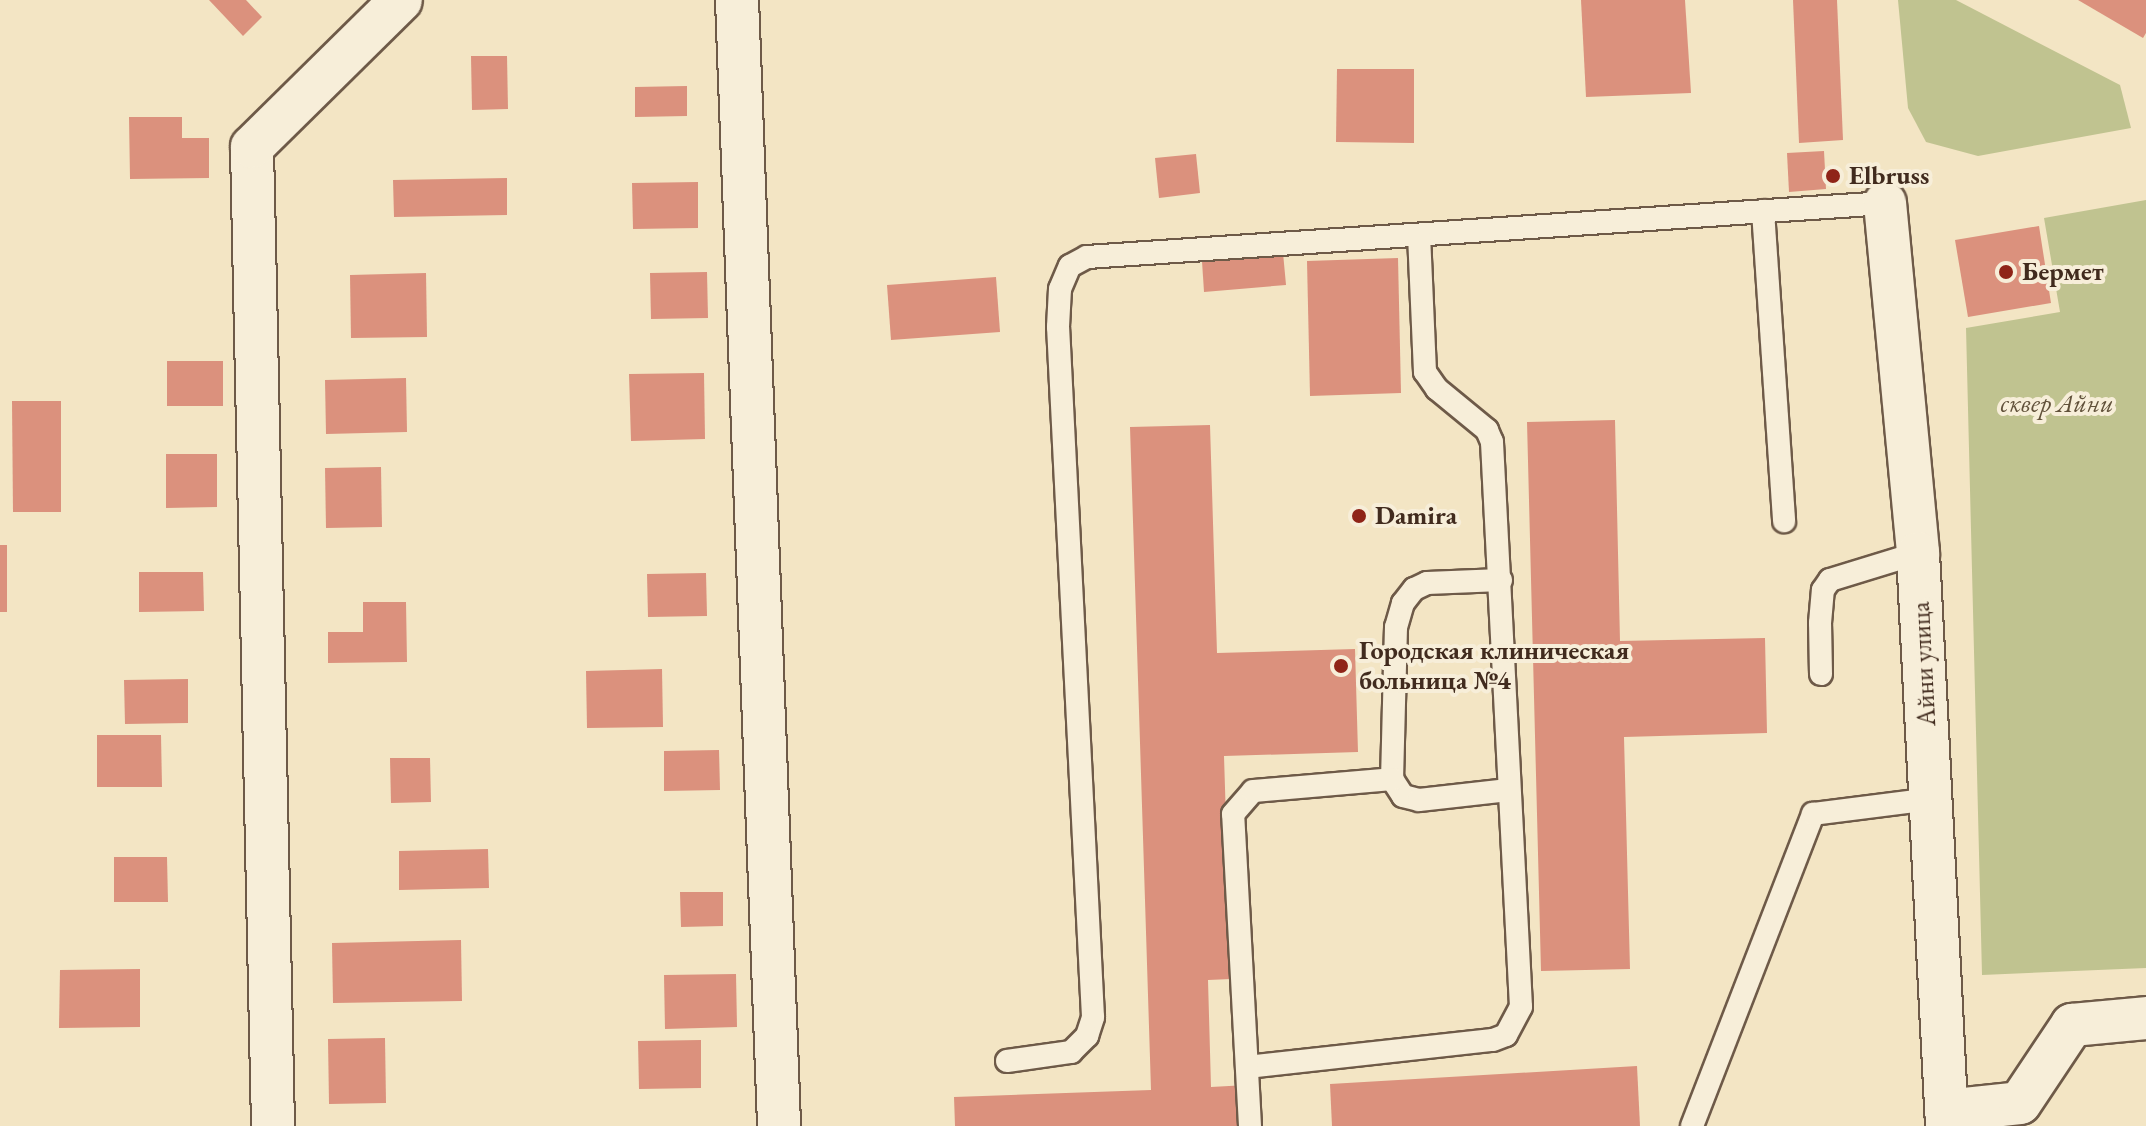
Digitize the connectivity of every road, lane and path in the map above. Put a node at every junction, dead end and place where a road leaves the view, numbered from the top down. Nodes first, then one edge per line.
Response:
1 (401, 0) edge
2 (737, 0) edge
3 (1885, 203) joint
4 (1763, 211) junction
5 (1419, 235) junction
6 (1784, 521) dead end
7 (1918, 553) junction
8 (1501, 580) junction
9 (1821, 674) dead end
10 (1392, 779) junction
11 (1508, 790) junction
12 (1931, 799) junction
13 (2146, 1018) edge
14 (1007, 1061) dead end
15 (1247, 1067) junction
16 (1946, 1118) edge
17 (273, 1126) edge
18 (779, 1126) edge
19 (1250, 1126) edge
20 (1692, 1126) edge

1 - 17 street
2 - 18 street
3 - 4 lane
3 - 7 street, Айни улица
4 - 5 lane
4 - 6 lane
5 - 8 lane
5 - 14 lane
7 - 9 lane
7 - 12 street, Айни улица
8 - 10 lane
8 - 11 lane
10 - 11 lane
10 - 15 lane
11 - 15 lane
12 - 16 street, Айни улица
12 - 20 lane
13 - 16 street
15 - 19 lane

